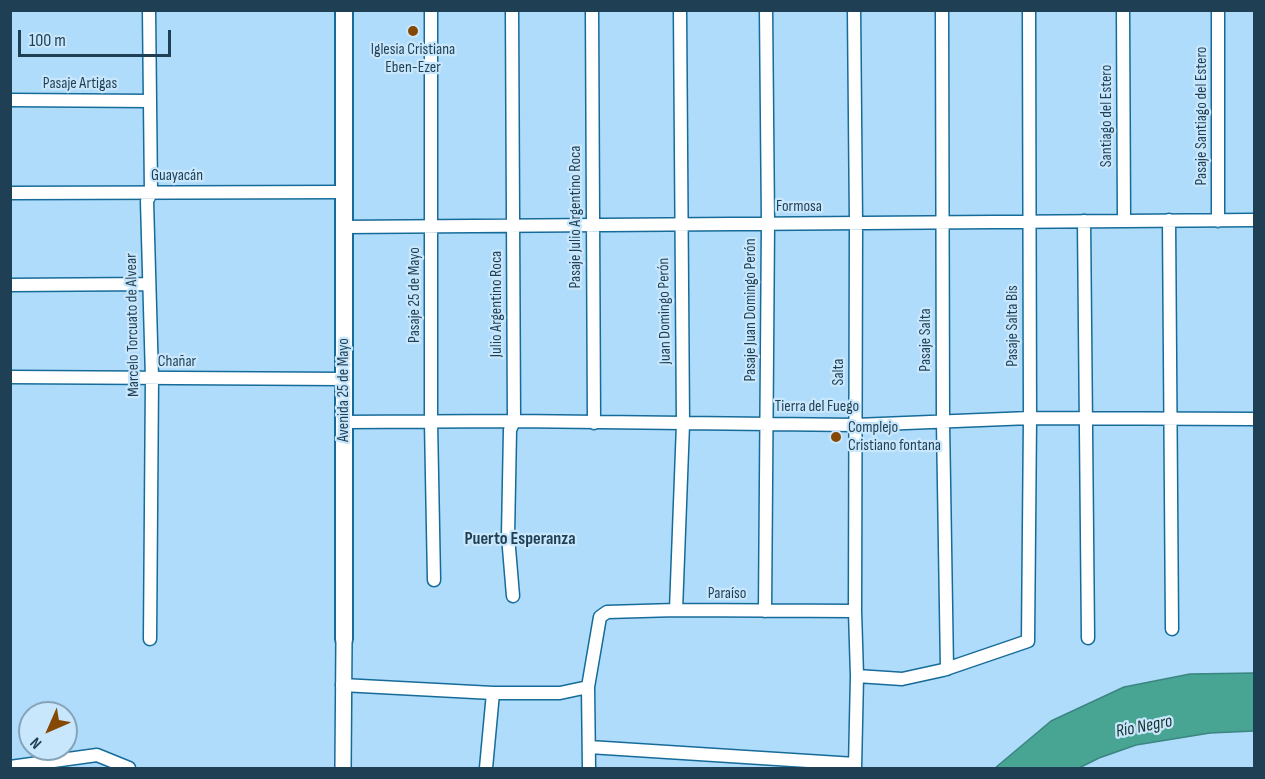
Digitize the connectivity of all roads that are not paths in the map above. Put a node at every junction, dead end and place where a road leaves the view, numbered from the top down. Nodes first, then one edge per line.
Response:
1 (149, 10) edge
2 (344, 10) edge
3 (431, 10) edge
4 (512, 10) edge
5 (591, 10) edge
6 (680, 10) edge
7 (766, 10) edge
8 (854, 10) edge
9 (942, 10) edge
10 (1029, 10) edge
11 (1123, 10) edge
12 (1218, 10) edge
13 (10, 100) edge
14 (150, 101) junction
15 (344, 192) junction
16 (10, 193) edge
17 (151, 193) junction
18 (1169, 220) junction
19 (1254, 220) edge
20 (1029, 221) junction
21 (1084, 221) junction
22 (1124, 221) junction
23 (1218, 221) junction
24 (943, 222) junction
25 (768, 223) junction
26 (856, 223) junction
27 (680, 224) junction
28 (513, 225) junction
29 (592, 225) junction
30 (431, 226) junction
31 (343, 227) junction
32 (10, 285) edge
33 (148, 285) junction
34 (10, 377) edge
35 (152, 378) junction
36 (344, 379) junction
37 (1030, 418) junction
38 (1085, 418) junction
39 (1170, 419) junction
40 (1254, 419) edge
41 (514, 421) junction
42 (344, 422) junction
43 (431, 422) junction
44 (943, 422) junction
45 (594, 423) junction
46 (767, 423) junction
47 (683, 424) junction
48 (856, 425) junction
49 (434, 580) dead end
50 (513, 596) dead end
51 (676, 610) junction
52 (765, 611) junction
53 (855, 611) junction
54 (1172, 629) dead end
55 (1088, 638) dead end
56 (150, 639) dead end
57 (344, 639) joint
58 (947, 669) junction
59 (857, 676) junction
60 (342, 685) junction
61 (588, 687) junction
62 (493, 693) junction
63 (589, 747) junction
64 (855, 766) edge
65 (10, 767) edge
66 (129, 768) edge
67 (343, 768) edge
68 (486, 768) edge
69 (590, 768) edge

1 - 14 street, Marcelo Torcuato de Alvear
2 - 15 main road, Avenida 25 de Mayo
3 - 30 street, Pasaje 25 de Mayo
4 - 28 street, Julio Argentino Roca
5 - 29 street, Pasaje Julio Argentino Roca
6 - 27 street, Juan Domingo Perón
7 - 25 street, Pasaje Juan Domingo Perón
8 - 26 street, Salta
9 - 24 street, Pasaje Salta
10 - 20 street, Pasaje Salta Bis
11 - 22 street, Santiago del Estero
12 - 23 street, Pasaje Santiago del Estero
13 - 14 street, Pasaje Artigas
14 - 17 street, Marcelo Torcuato de Alvear
15 - 17 street, Guayacán
15 - 31 main road, Avenida 25 de Mayo
16 - 17 street, Guayacán
17 - 33 street, Marcelo Torcuato de Alvear
18 - 22 street, Formosa
18 - 23 street, Formosa
18 - 39 street
19 - 23 street, Formosa
20 - 21 street, Formosa
20 - 24 street, Formosa
20 - 37 street, Pasaje Salta Bis
21 - 22 street, Formosa
21 - 38 street
24 - 26 street, Formosa
24 - 44 street, Pasaje Salta
25 - 26 street, Formosa
25 - 27 street, Formosa
25 - 46 street, Pasaje Juan Domingo Perón
26 - 48 street, Salta
27 - 29 street, Formosa
27 - 47 street, Juan Domingo Perón
28 - 29 street, Formosa
28 - 30 street, Formosa
28 - 41 street, Julio Argentino Roca
29 - 45 street, Pasaje Julio Argentino Roca
30 - 31 street, Formosa
30 - 43 street, Pasaje 25 de Mayo
31 - 36 main road, Avenida 25 de Mayo
32 - 33 street
33 - 35 street, Marcelo Torcuato de Alvear
34 - 35 street, Chañar
35 - 36 street, Chañar
35 - 56 street, Marcelo Torcuato de Alvear
36 - 42 main road, Avenida 25 de Mayo
37 - 38 street, Tierra del Fuego
37 - 44 street, Tierra del Fuego
37 - 58 street, Pasaje Salta Bis
38 - 39 street, Tierra del Fuego
38 - 55 street
39 - 40 street, Tierra del Fuego
39 - 54 street
41 - 43 street, Tierra del Fuego
41 - 45 street, Tierra del Fuego
41 - 50 street, Julio Argentino Roca
42 - 43 street, Tierra del Fuego
42 - 57 main road, Avenida 25 de Mayo
43 - 49 street, Pasaje 25 de Mayo
44 - 48 street, Tierra del Fuego
44 - 58 street, Pasaje Salta
45 - 47 street, Tierra del Fuego
46 - 47 street, Tierra del Fuego
46 - 48 street, Tierra del Fuego
46 - 52 street, Pasaje Juan Domingo Perón
47 - 51 street, Juan Domingo Perón
48 - 53 street, Salta
51 - 52 street, Paraíso
51 - 61 street, Paraíso
52 - 53 street, Paraíso
53 - 59 street, Salta
57 - 60 street, Avenida 25 de Mayo
58 - 59 street
59 - 64 street, Salta
60 - 62 street
60 - 67 street, Avenida 25 de Mayo
61 - 62 street
61 - 63 street
62 - 68 street
63 - 64 street
63 - 69 street
65 - 66 street

